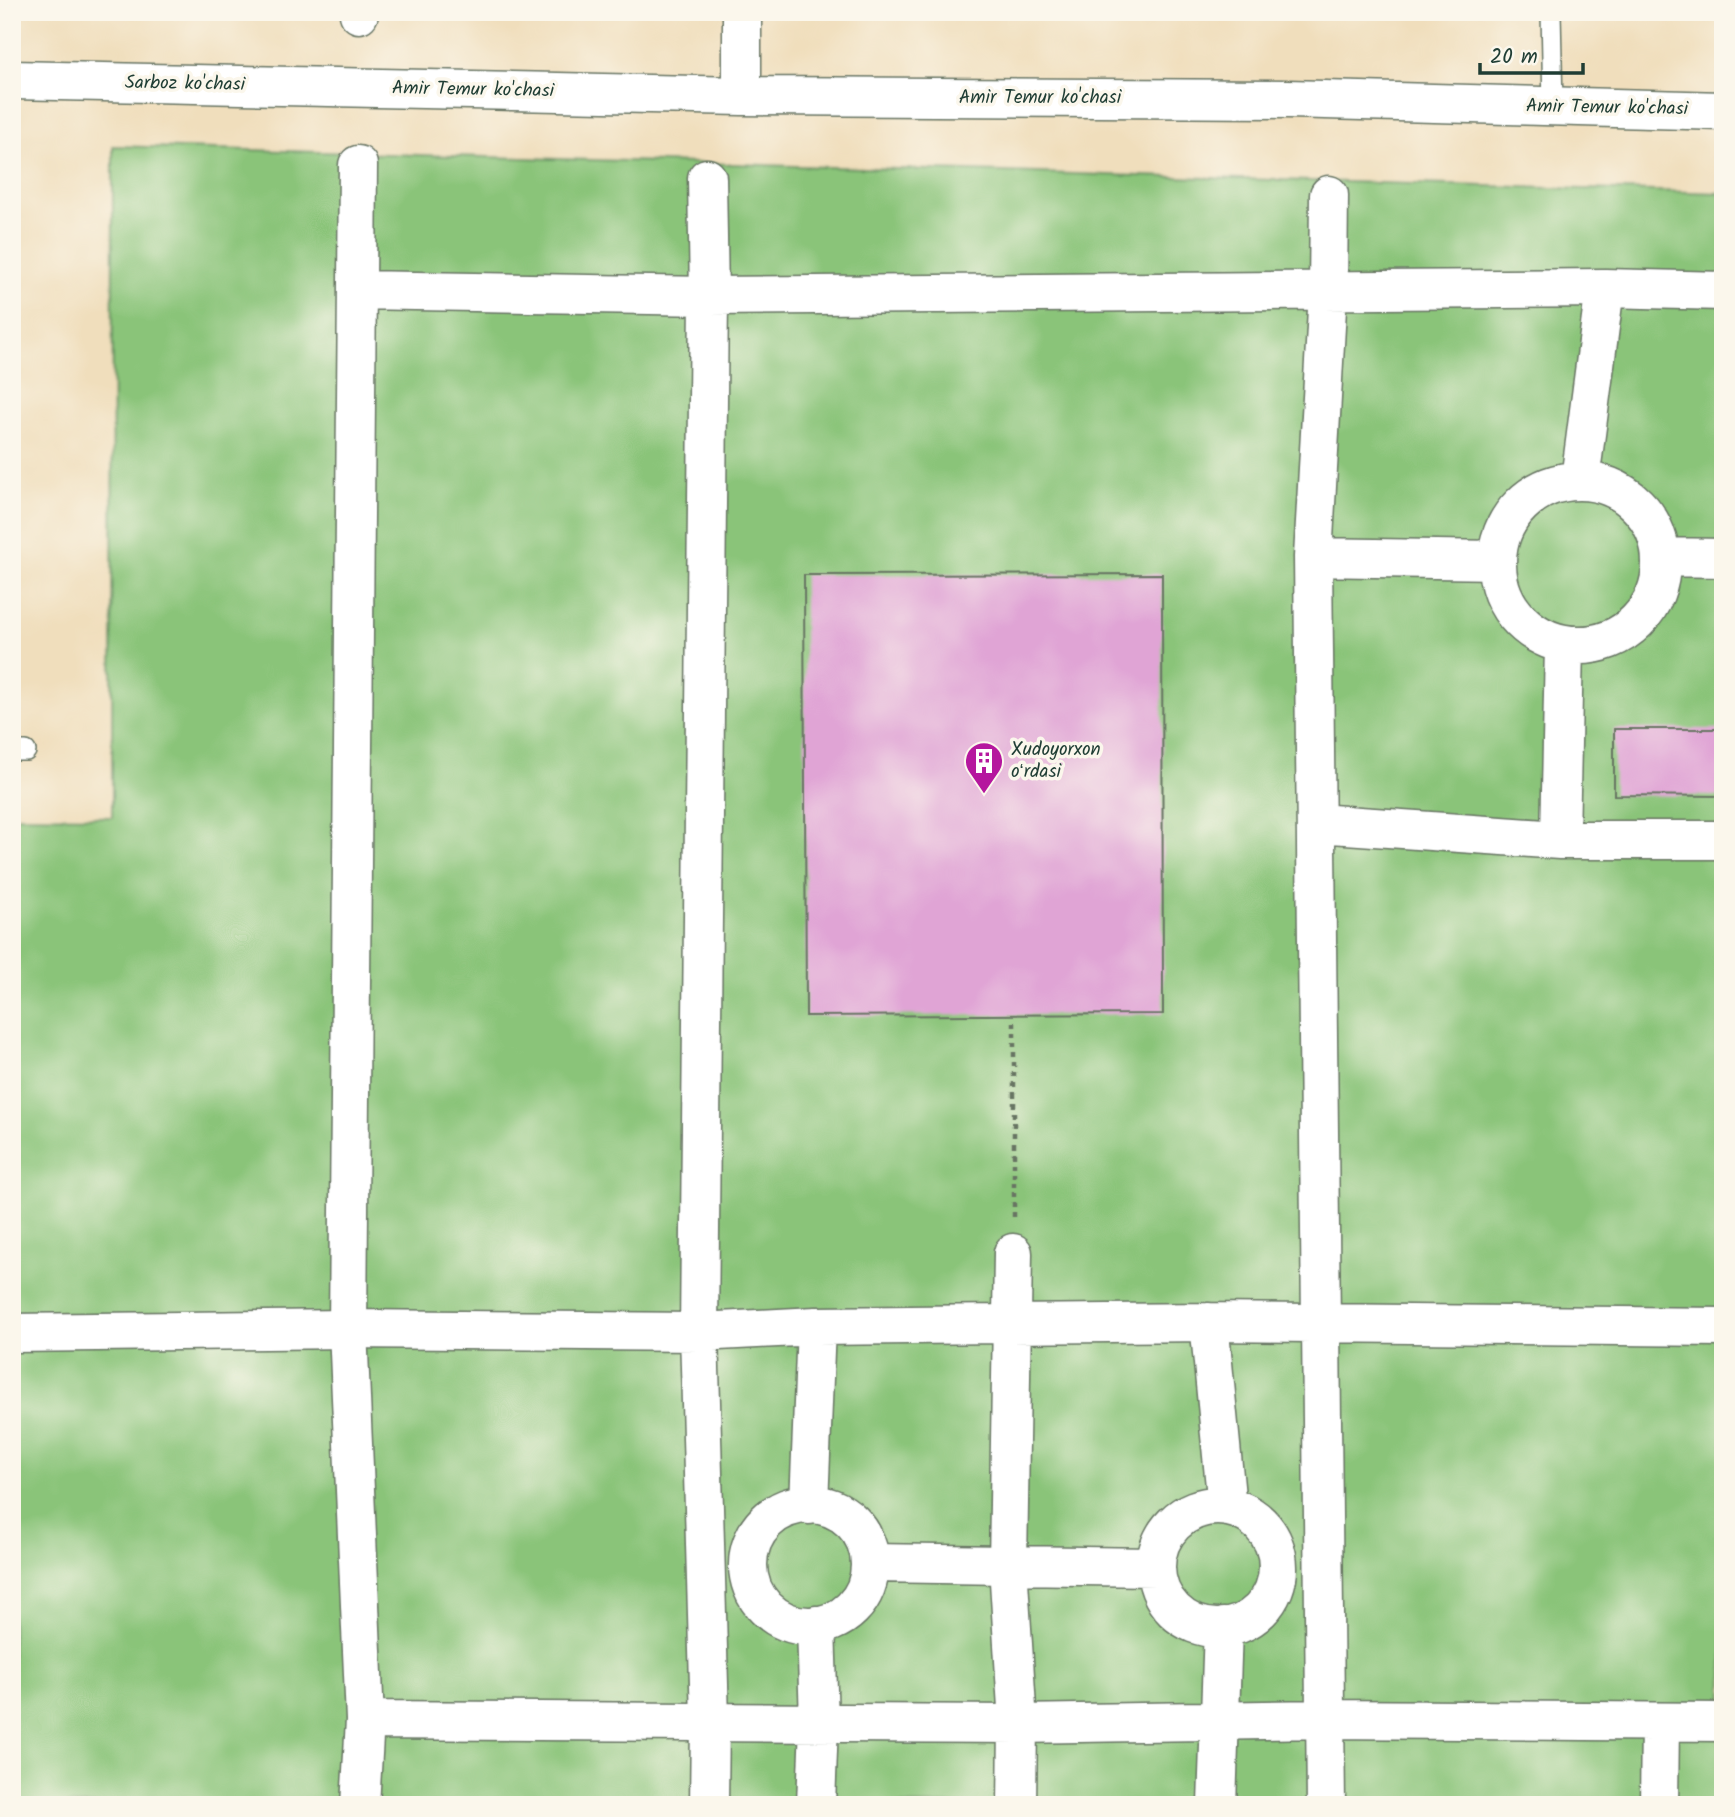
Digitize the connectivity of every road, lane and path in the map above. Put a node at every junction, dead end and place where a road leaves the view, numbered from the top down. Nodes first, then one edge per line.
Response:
1 (742, 12) edge
2 (1551, 12) edge
3 (12, 80) edge
4 (358, 88) joint
5 (742, 96) junction
6 (1553, 107) junction
7 (1723, 111) edge
8 (358, 165) dead end
9 (707, 178) dead end
10 (1329, 195) dead end
11 (1605, 288) junction
12 (357, 290) junction
13 (1328, 291) junction
14 (1723, 291) edge
15 (709, 296) junction
16 (1580, 480) junction
17 (1313, 556) junction
18 (1661, 557) junction
19 (1723, 558) edge
20 (1497, 560) junction
21 (1564, 645) junction
22 (1317, 823) junction
23 (1560, 840) junction
24 (1723, 840) edge
25 (1014, 1017) dead end
26 (1013, 1253) joint
27 (1209, 1322) junction
28 (1322, 1322) junction
29 (1013, 1323) junction
30 (816, 1326) junction
31 (1723, 1327) edge
32 (348, 1329) junction
33 (699, 1332) junction
34 (12, 1333) edge
35 (809, 1504) junction
36 (1227, 1507) junction
37 (870, 1563) junction
38 (1008, 1565) junction
39 (1156, 1567) junction
40 (816, 1625) junction
41 (1223, 1627) junction
42 (1322, 1719) junction
43 (365, 1720) junction
44 (710, 1720) junction
45 (1220, 1720) junction
46 (819, 1723) junction
47 (1660, 1723) junction
48 (1723, 1723) edge
49 (1018, 1724) junction
50 (360, 1805) edge
51 (709, 1805) edge
52 (816, 1805) edge
53 (1017, 1805) edge
54 (1217, 1805) edge
55 (1326, 1805) edge
56 (1659, 1805) edge

1 - 5 street
2 - 6 lane
3 - 4 street, Sarboz ko'chasi
4 - 5 street, Amir Temur ko'chasi
5 - 6 street, Amir Temur ko'chasi
6 - 7 street, Amir Temur ko'chasi
8 - 12 street
9 - 15 street
10 - 13 street
11 - 13 street
11 - 14 street
11 - 16 street
12 - 15 street
12 - 32 street
13 - 15 street
13 - 17 street
15 - 33 street
16 - 18 street
16 - 20 street
17 - 20 street
17 - 22 street
18 - 19 street
18 - 21 street
20 - 21 street
21 - 23 street
22 - 23 street
22 - 28 street
23 - 24 street
25 - 26 path
26 - 29 street
27 - 28 street
27 - 29 street
27 - 36 street
28 - 31 street
28 - 42 street
29 - 30 street
29 - 38 street
30 - 33 street
30 - 35 street
32 - 33 street
32 - 34 street
32 - 43 street
33 - 44 street
35 - 37 street
35 - 40 street
36 - 39 street
36 - 41 street
37 - 38 street
37 - 40 street
38 - 39 street
38 - 49 street
39 - 41 street
40 - 46 street
41 - 45 street
42 - 45 street
42 - 47 street
42 - 55 street
43 - 44 street
43 - 50 street
44 - 46 street
44 - 51 street
45 - 49 street
45 - 54 street
46 - 49 street
46 - 52 street
47 - 48 street
47 - 56 street
49 - 53 street

